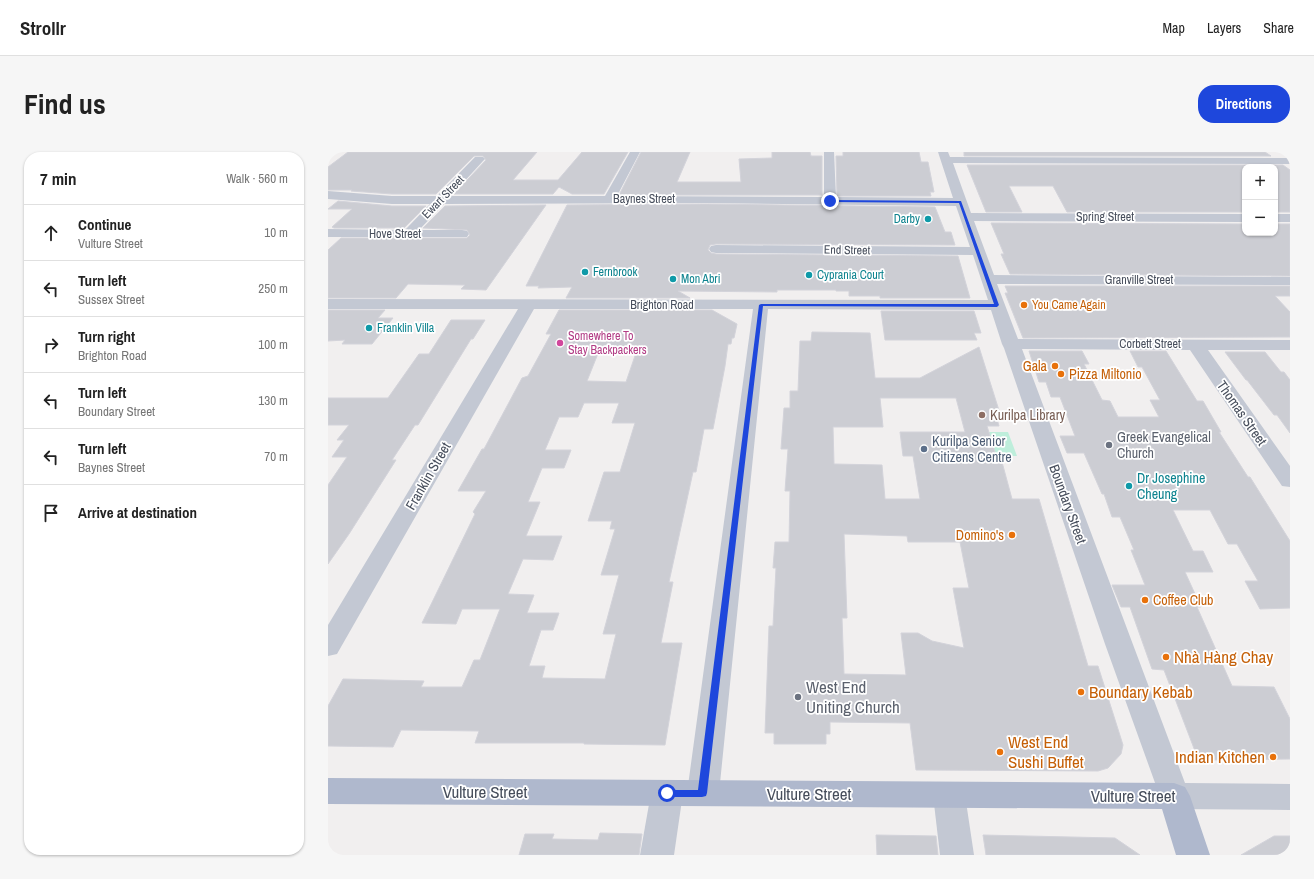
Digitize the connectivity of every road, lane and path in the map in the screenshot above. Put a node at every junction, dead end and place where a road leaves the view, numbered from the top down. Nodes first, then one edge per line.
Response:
1 (635, 152) edge
2 (829, 152) edge
3 (944, 156) edge
4 (479, 159) dead end
5 (1290, 161) edge
6 (328, 195) edge
7 (609, 199) junction
8 (440, 200) junction
9 (830, 201) junction
10 (963, 210) junction
11 (1242, 218) edge
12 (1278, 218) edge
13 (1290, 218) edge
14 (328, 233) edge
15 (408, 234) junction
16 (462, 234) dead end
17 (716, 249) dead end
18 (978, 251) junction
19 (988, 279) junction
20 (1290, 281) edge
21 (328, 304) edge
22 (528, 305) junction
23 (761, 305) junction
24 (997, 305) junction
25 (1010, 344) junction
26 (1194, 344) junction
27 (1290, 345) edge
28 (1290, 482) edge
29 (328, 647) edge
30 (328, 791) edge
31 (667, 793) junction
32 (702, 793) junction
33 (949, 795) junction
34 (1174, 796) junction
35 (1290, 797) edge
36 (657, 855) edge
37 (957, 855) edge
38 (1193, 855) edge

1 - 7 street
2 - 9 street
3 - 5 street
3 - 10 street, Boundary Street
4 - 8 street, Ewart Street
6 - 8 street, Baynes Street
7 - 8 street, Baynes Street
7 - 9 street, Baynes Street
8 - 15 street, Ewart Street
9 - 10 street, Baynes Street
10 - 11 street, Spring Street
10 - 18 street, Boundary Street
12 - 13 street
14 - 15 street, Hove Street
15 - 16 street, Hove Street
17 - 18 street, End Street
18 - 19 street, Boundary Street
19 - 20 street, Granville Street
19 - 24 street, Boundary Street
21 - 22 street, Brighton Road
22 - 23 street, Brighton Road
22 - 29 street, Franklin Street
23 - 24 street, Brighton Road
23 - 32 street
24 - 25 street, Boundary Street
25 - 26 street, Corbett Street
25 - 34 street, Boundary Street
26 - 27 street, Corbett Street
26 - 28 street, Thomas Street
30 - 31 main road, Vulture Street
31 - 32 main road, Vulture Street
31 - 36 street
32 - 33 main road, Vulture Street
33 - 34 main road, Vulture Street
33 - 37 street
34 - 35 street, Vulture Street
34 - 38 main road, Boundary Street

